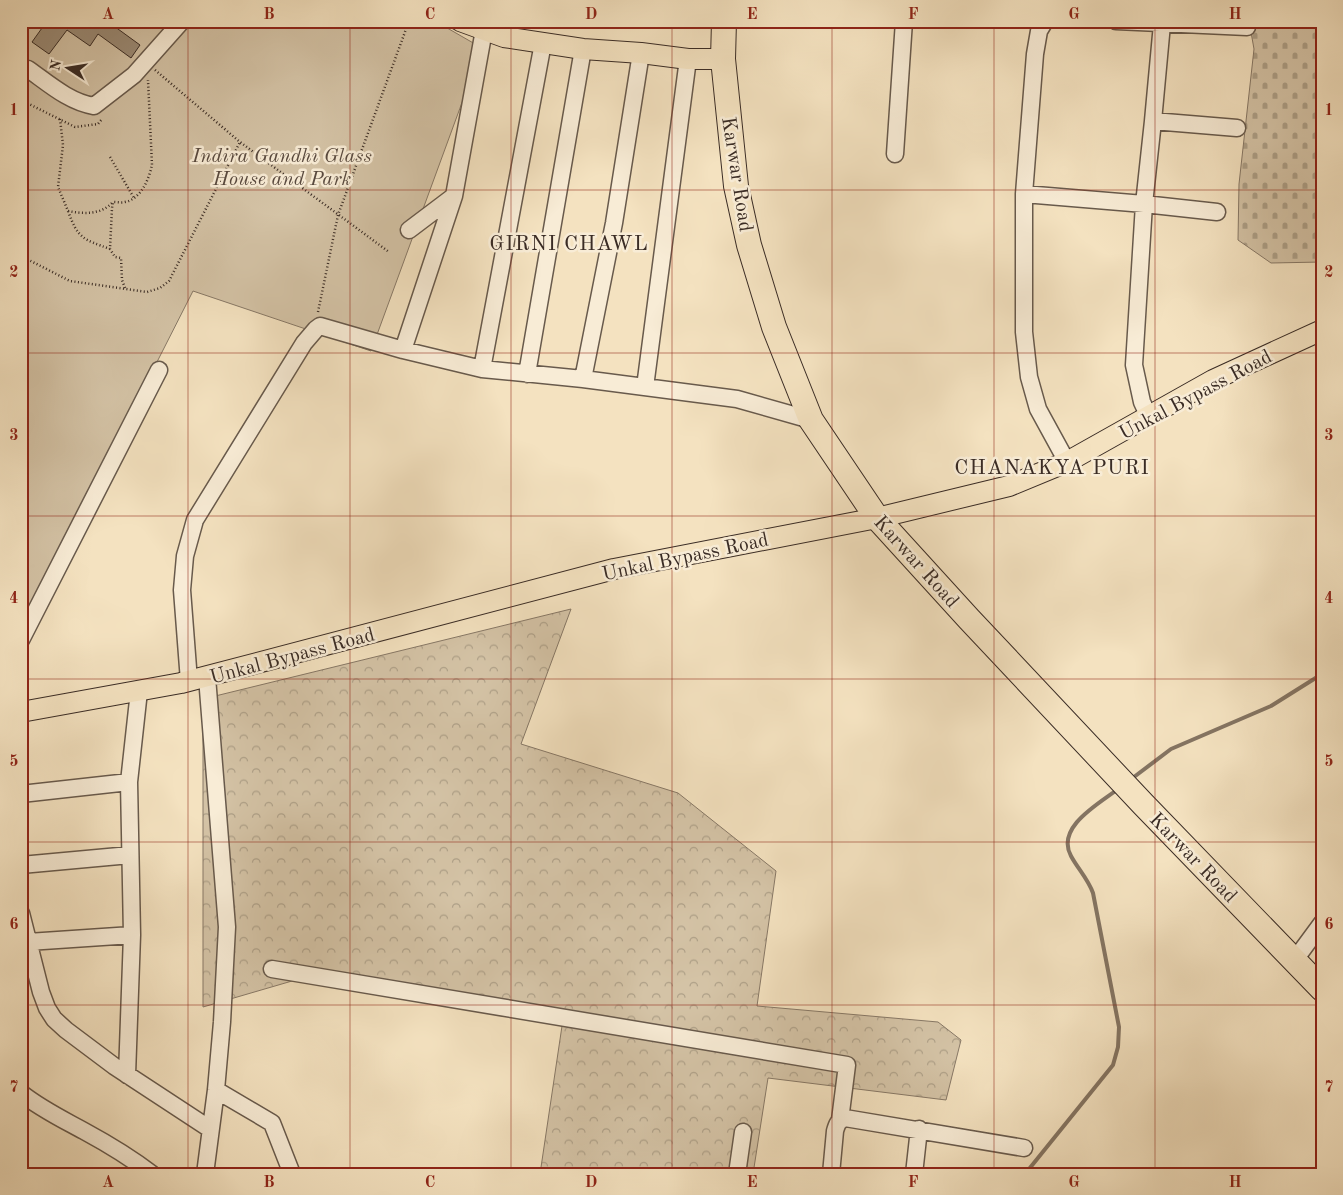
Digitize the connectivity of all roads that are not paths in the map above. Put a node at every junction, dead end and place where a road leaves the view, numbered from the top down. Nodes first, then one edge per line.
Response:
1 (182, 21) edge
2 (460, 21) edge
3 (724, 21) edge
4 (904, 21) edge
5 (1045, 21) edge
6 (1116, 21) edge
7 (1162, 24) junction
8 (1247, 27) dead end
9 (484, 30) junction
10 (543, 43) junction
11 (583, 49) junction
12 (642, 53) junction
13 (688, 60) junction
14 (723, 60) junction
15 (28, 69) dead end
16 (1152, 121) junction
17 (1238, 128) dead end
18 (895, 154) dead end
19 (1024, 194) junction
20 (454, 196) junction
21 (1144, 204) junction
22 (1217, 212) dead end
23 (409, 230) dead end
24 (1322, 330) edge
25 (403, 350) junction
26 (482, 368) junction
27 (159, 370) dead end
28 (527, 374) junction
29 (583, 379) junction
30 (645, 388) junction
31 (1149, 417) junction
32 (811, 420) junction
33 (1067, 462) junction
34 (877, 518) junction
35 (21, 640) edge
36 (198, 679) junction
37 (139, 691) junction
38 (21, 712) edge
39 (129, 782) junction
40 (21, 794) edge
41 (130, 855) junction
42 (21, 865) edge
43 (21, 913) edge
44 (1322, 923) edge
45 (132, 935) junction
46 (28, 942) junction
47 (1294, 961) junction
48 (272, 969) dead end
49 (1322, 989) edge
50 (128, 1074) junction
51 (216, 1090) junction
52 (21, 1093) edge
53 (840, 1120) junction
54 (210, 1129) junction
55 (919, 1129) junction
56 (743, 1132) dead end
57 (1024, 1148) dead end
58 (152, 1174) edge
59 (205, 1174) edge
60 (292, 1174) edge
61 (737, 1174) edge
62 (831, 1174) edge
63 (914, 1174) edge

1 - 15 street
2 - 9 main road
3 - 14 highway, Karwar Road
4 - 18 street
5 - 19 street
6 - 7 street
7 - 8 street
7 - 16 street
9 - 10 main road
9 - 20 street
10 - 11 main road
10 - 26 street
11 - 12 main road
11 - 28 street
12 - 13 main road
12 - 29 street
13 - 14 main road
13 - 30 street
14 - 32 highway, Karwar Road
16 - 17 street
16 - 21 street
19 - 21 street
19 - 33 street
20 - 23 street
20 - 25 street
21 - 22 street
21 - 31 street
24 - 31 main road, Unkal Bypass Road
25 - 26 street
25 - 36 street
26 - 28 street
27 - 35 street
28 - 29 street
29 - 30 street
30 - 32 street
31 - 33 main road, Unkal Bypass Road
32 - 34 highway, Karwar Road
33 - 34 main road, Unkal Bypass Road
34 - 36 main road, Unkal Bypass Road
34 - 47 highway, Karwar Road
36 - 37 main road, Unkal Bypass Road
36 - 51 street
37 - 38 main road, Unkal Bypass Road
37 - 39 street
39 - 40 street
39 - 41 street
41 - 42 street
41 - 45 street
43 - 46 street
44 - 47 street
45 - 46 street
45 - 50 street
46 - 50 street
47 - 49 highway, Karwar Road
48 - 53 street
50 - 54 street
51 - 54 street
51 - 60 street
52 - 58 street
53 - 55 street
53 - 62 street
54 - 59 street
55 - 57 street
55 - 63 street
56 - 61 street

